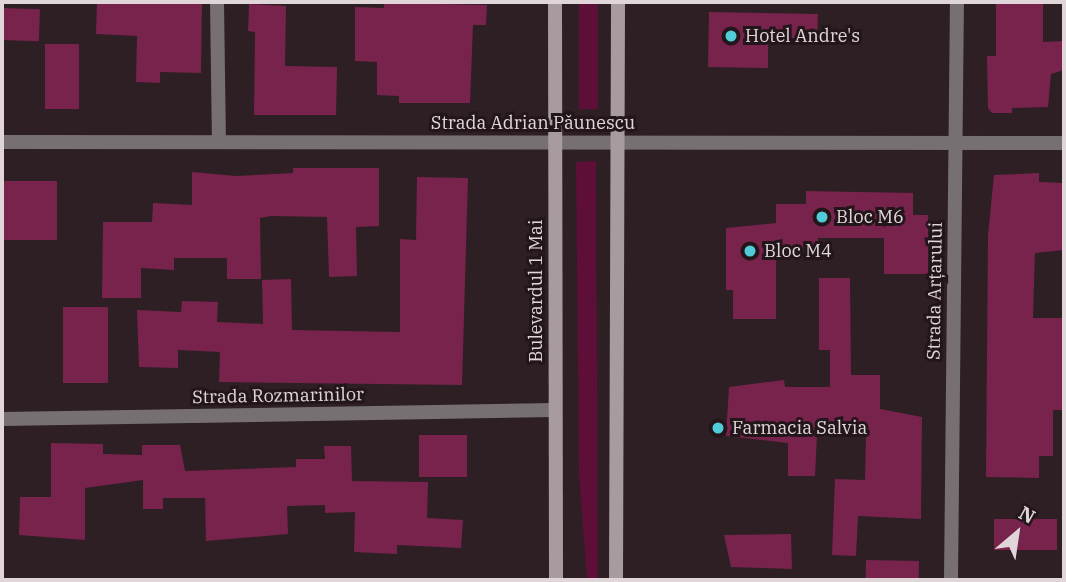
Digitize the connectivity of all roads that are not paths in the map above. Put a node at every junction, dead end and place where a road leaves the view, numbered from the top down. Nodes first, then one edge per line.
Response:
1 (217, 2) edge
2 (555, 2) edge
3 (618, 2) edge
4 (957, 2) edge
5 (556, 141) junction
6 (618, 141) junction
7 (2, 142) edge
8 (219, 142) junction
9 (956, 142) junction
10 (1064, 143) edge
11 (555, 410) junction
12 (2, 419) edge
13 (556, 580) edge
14 (616, 580) edge
15 (951, 580) edge

1 - 8 street
2 - 5 main road, Bulevardul 1 Mai
3 - 6 main road
4 - 9 street, Strada Arțarului
5 - 6 street, Strada Adrian Păunescu
5 - 8 street, Strada Adrian Păunescu
5 - 11 main road, Bulevardul 1 Mai
6 - 9 street, Strada Adrian Păunescu
6 - 14 main road
7 - 8 street, Strada Adrian Păunescu
9 - 10 street, Strada Adrian Păunescu
9 - 15 street, Strada Arțarului
11 - 12 street, Strada Rozmarinilor
11 - 13 main road, Bulevardul 1 Mai

